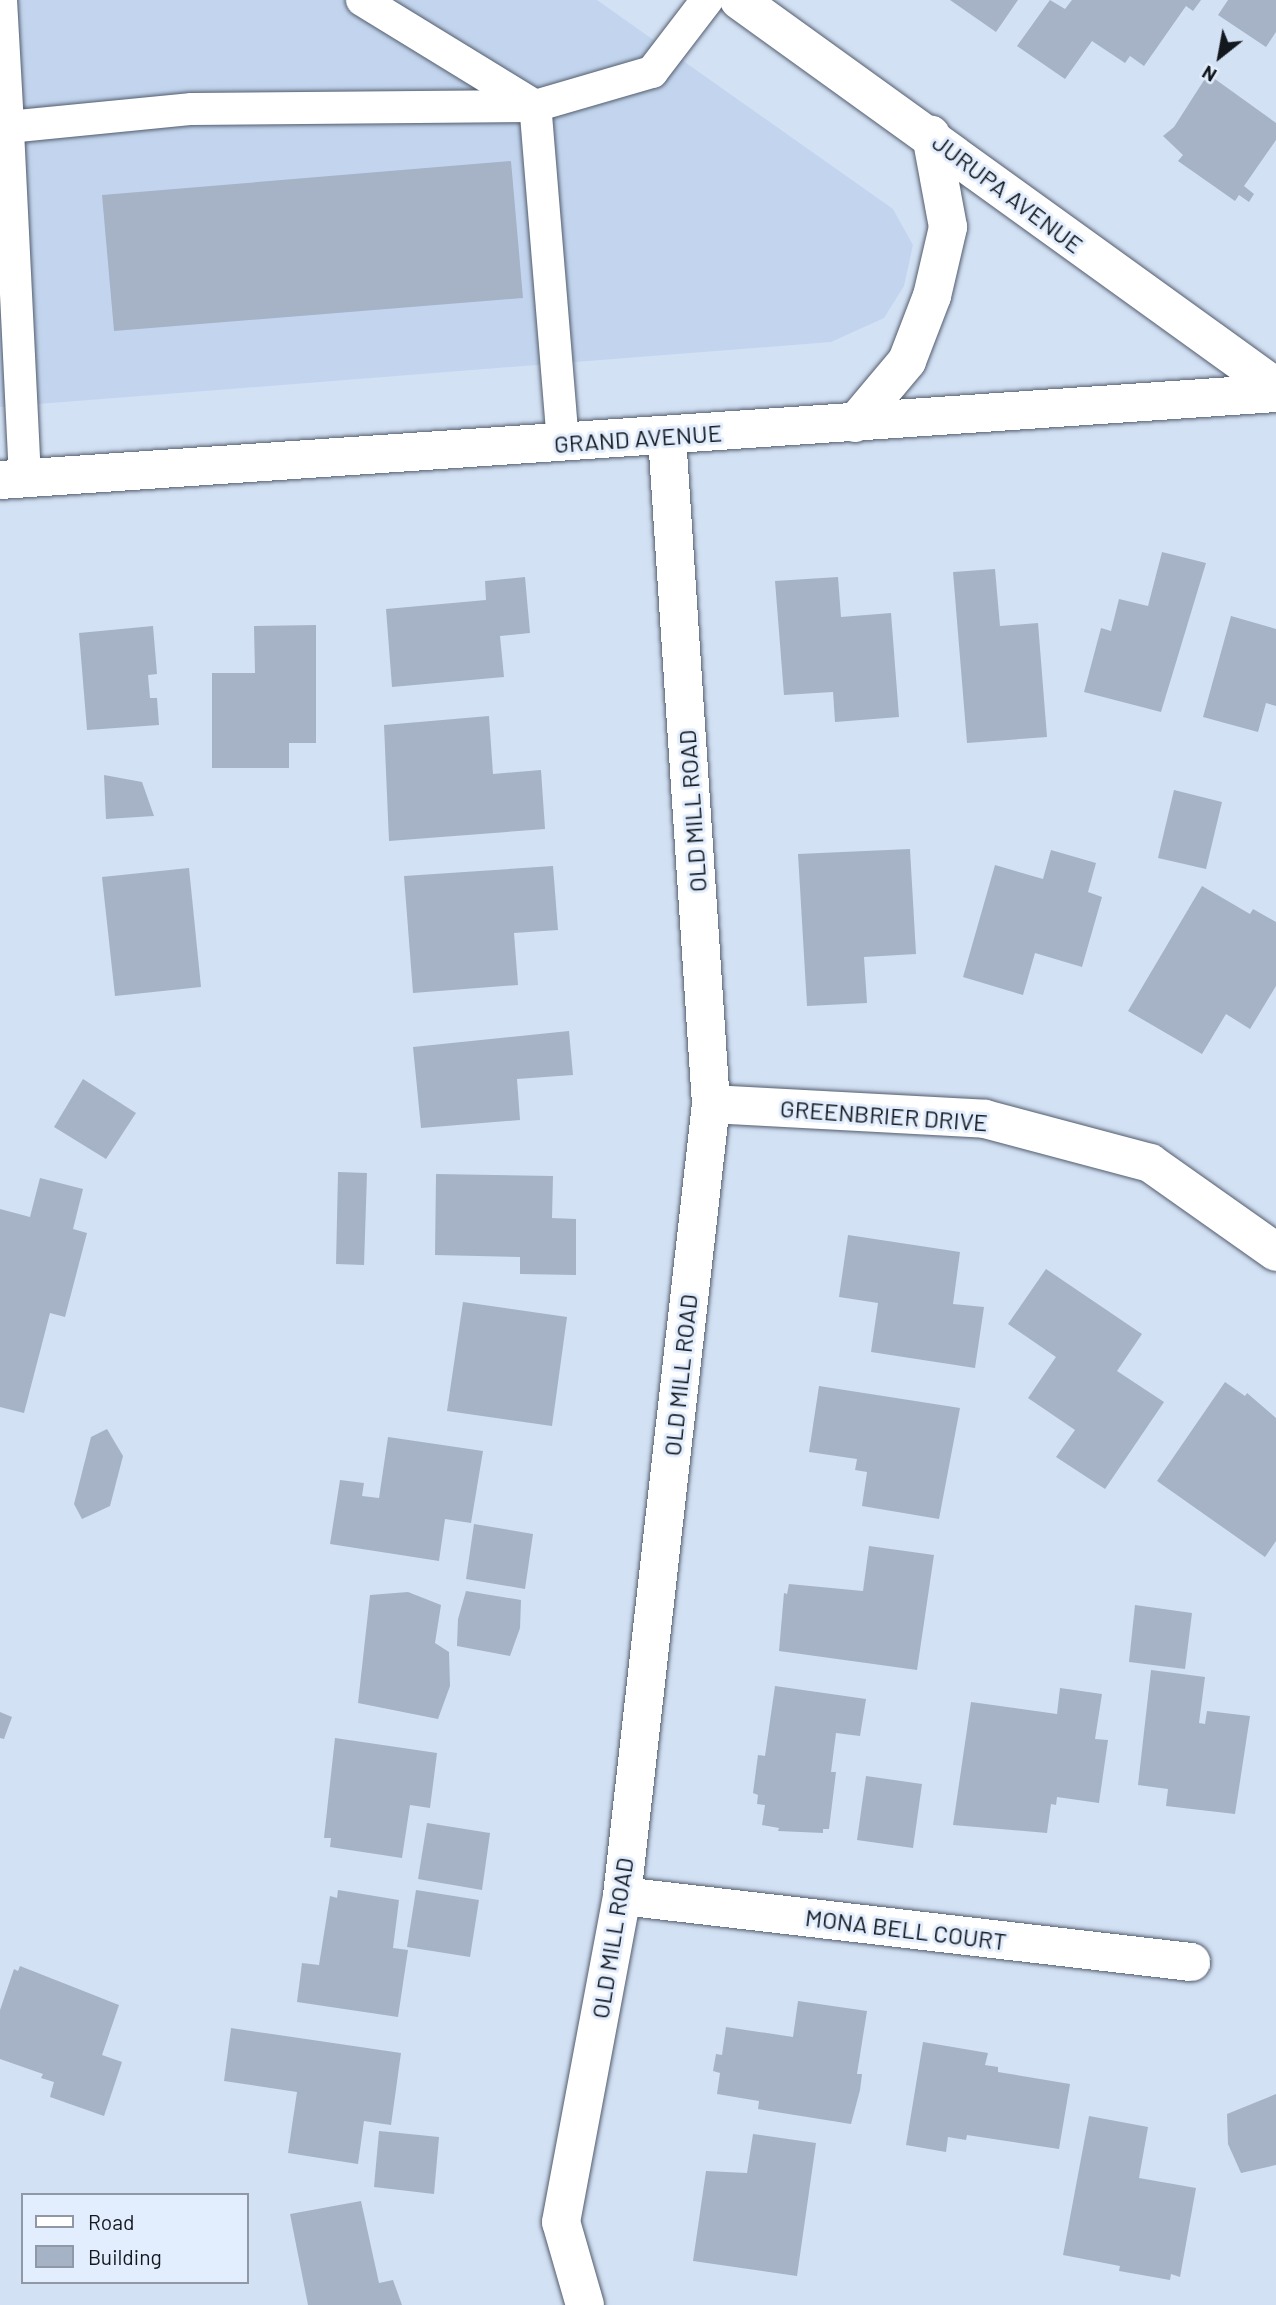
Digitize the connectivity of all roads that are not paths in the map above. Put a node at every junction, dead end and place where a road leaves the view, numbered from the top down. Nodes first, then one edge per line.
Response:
1 (1, 0) edge
2 (362, 0) edge
3 (707, 0) edge
4 (739, 0) edge
5 (535, 106) junction
6 (8, 127) junction
7 (931, 135) junction
8 (1276, 387) edge
9 (1276, 393) edge
10 (855, 424) junction
11 (667, 436) junction
12 (563, 443) junction
13 (13, 479) edge
14 (711, 1104) junction
15 (1276, 1252) edge
16 (622, 1896) junction
17 (1191, 1962) dead end
18 (585, 2305) edge

1 - 6 lane
2 - 5 lane
3 - 5 lane
4 - 7 street, JURUPA AVENUE
5 - 6 lane
5 - 12 lane
6 - 13 lane
7 - 8 street, JURUPA AVENUE
7 - 10 street
9 - 10 street, GRAND AVENUE
10 - 11 street, GRAND AVENUE
11 - 12 street, GRAND AVENUE
11 - 14 street, OLD MILL ROAD
12 - 13 street, GRAND AVENUE
14 - 15 street, GREENBRIER DRIVE
14 - 16 street, OLD MILL ROAD
16 - 17 street, MONA BELL COURT
16 - 18 street, OLD MILL ROAD

